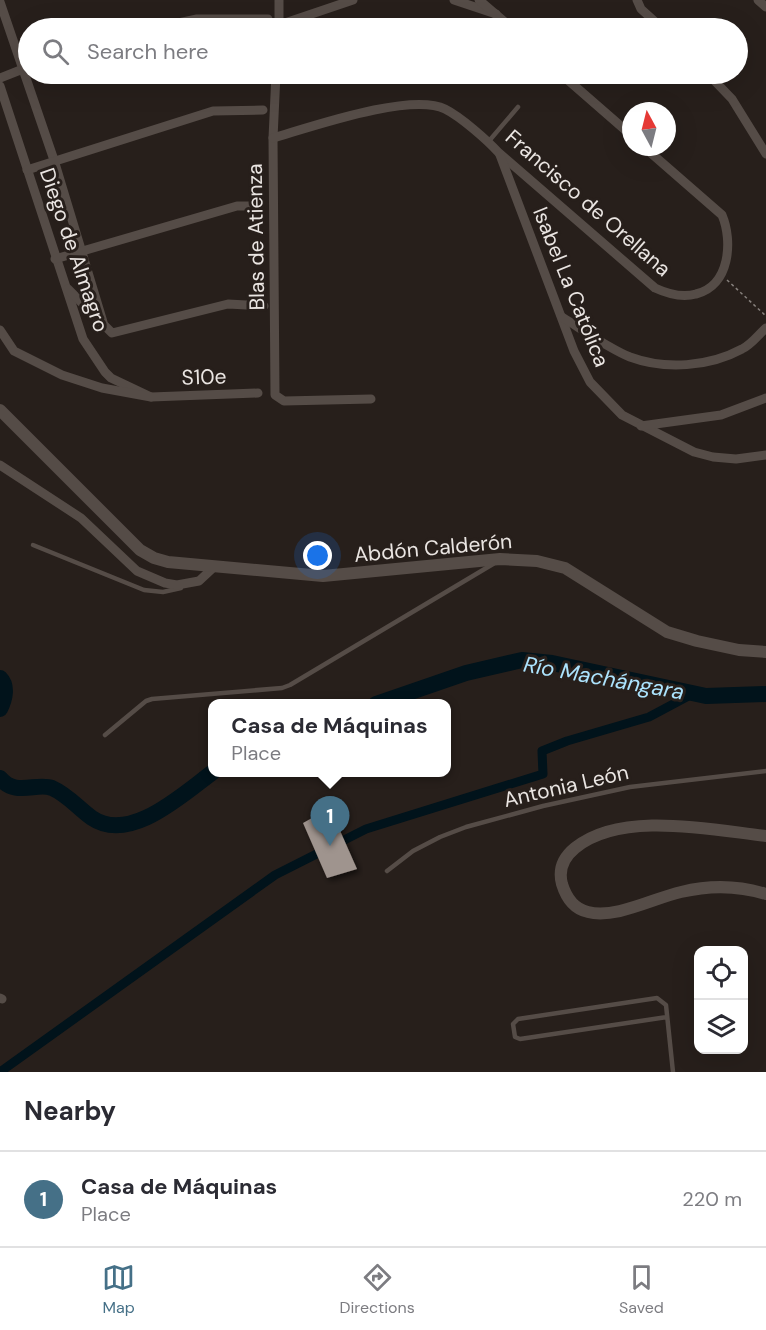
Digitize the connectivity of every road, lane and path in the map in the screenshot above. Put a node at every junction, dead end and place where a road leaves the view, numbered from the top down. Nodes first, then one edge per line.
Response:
1 (279, 0) edge
2 (353, 0) edge
3 (454, 0) edge
4 (479, 0) edge
5 (637, 0) edge
6 (758, 0) edge
7 (0, 2) edge
8 (766, 7) edge
9 (496, 14) junction
10 (279, 18) edge
11 (304, 18) edge
12 (501, 18) edge
13 (651, 18) edge
14 (18, 48) edge
15 (18, 71) edge
16 (0, 78) edge
17 (31, 84) edge
18 (276, 84) edge
19 (572, 84) edge
20 (718, 84) edge
21 (0, 86) edge
22 (518, 107) dead end
23 (263, 110) dead end
24 (622, 127) edge
25 (273, 138) junction
26 (489, 141) junction
27 (499, 153) junction
28 (766, 154) edge
29 (654, 156) edge
30 (54, 160) junction
31 (27, 170) junction
32 (256, 206) dead end
33 (82, 251) junction
34 (55, 259) junction
35 (721, 273) junction
36 (67, 287) junction
37 (264, 306) dead end
38 (766, 316) edge
39 (562, 317) junction
40 (103, 322) junction
41 (766, 328) edge
42 (0, 330) edge
43 (258, 393) dead end
44 (152, 397) junction
45 (766, 398) edge
46 (371, 399) dead end
47 (0, 410) edge
48 (641, 426) junction
49 (766, 455) edge
50 (0, 465) edge
51 (33, 544) dead end
52 (500, 559) junction
53 (214, 567) junction
54 (191, 583) junction
55 (766, 652) edge
56 (105, 735) dead end
57 (766, 771) edge
58 (766, 836) edge
59 (387, 871) dead end
60 (766, 894) edge
61 (667, 1017) junction
62 (673, 1072) edge

1 - 10 street
2 - 11 street
3 - 9 street
4 - 9 street
5 - 13 street
6 - 8 street
7 - 14 street, Diego de Almagro
9 - 12 street
15 - 16 street
17 - 30 street, Diego de Almagro
18 - 25 street, Blas de Atienza
19 - 24 street
20 - 28 street
21 - 31 street, Diego de Almagro
22 - 26 lane
23 - 30 street
25 - 26 street, Francisco de Orellana
25 - 46 street, Blas de Atienza
26 - 27 street, Francisco de Orellana
27 - 35 street, Francisco de Orellana
27 - 39 street, Isabel La Católica
29 - 35 street
30 - 31 street
30 - 33 street, Diego de Almagro
31 - 34 street, Diego de Almagro
32 - 33 street
33 - 34 street
33 - 40 street, Diego de Almagro
34 - 36 street, Diego de Almagro
35 - 38 path
36 - 40 street
36 - 44 street, Diego de Almagro
37 - 40 street
39 - 41 street
39 - 48 street, Isabel La Católica
42 - 44 street
43 - 44 street, S10e
45 - 48 street
47 - 53 street, Abdón Calderón
48 - 49 street, Isabel La Católica
50 - 54 street
51 - 54 lane
52 - 53 street, Abdón Calderón
52 - 55 street, Abdón Calderón
52 - 56 lane
53 - 54 street
57 - 59 lane, Antonia León
58 - 60 street
61 - 61 lane
61 - 62 lane

